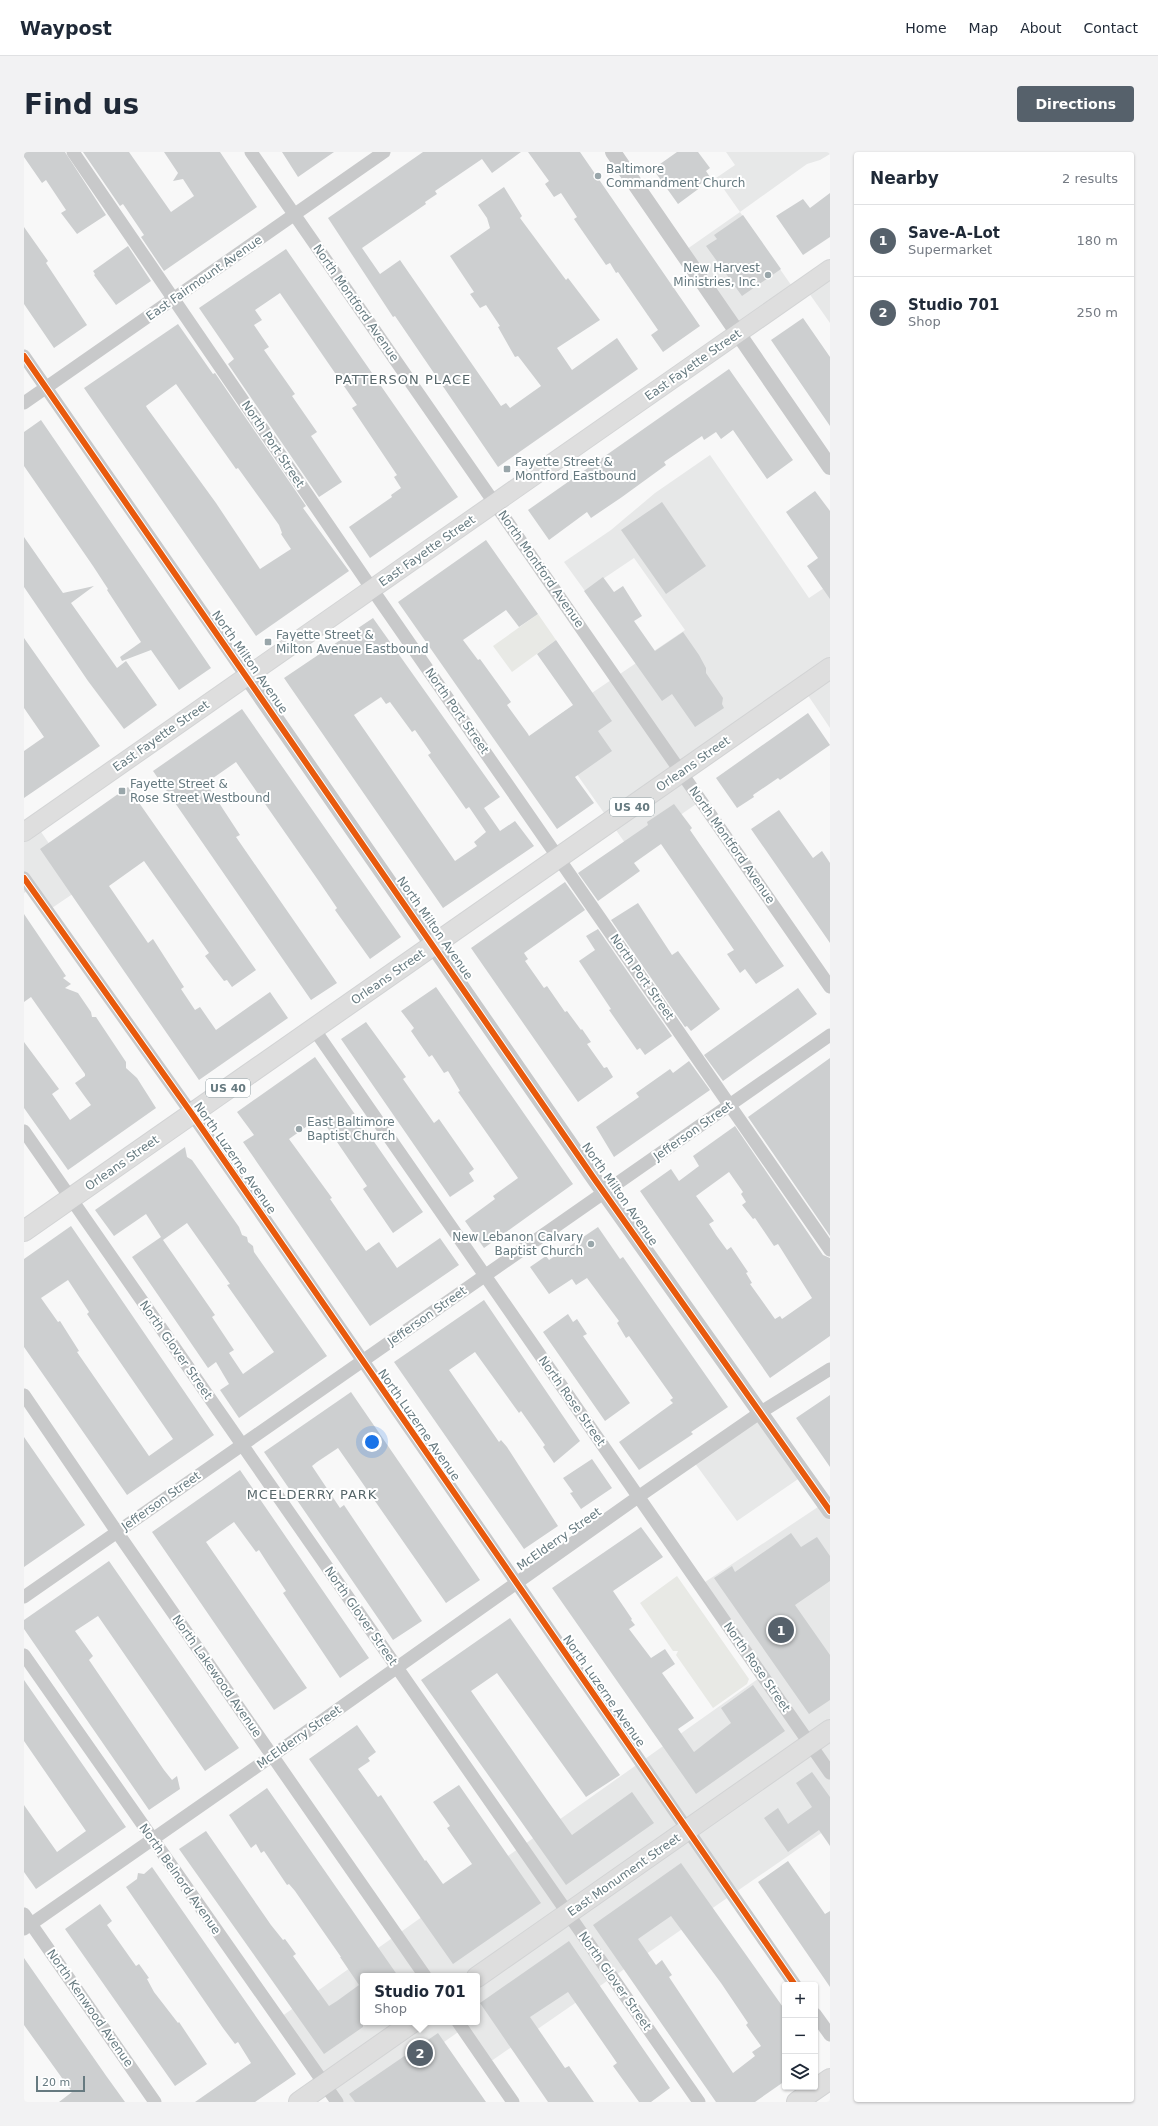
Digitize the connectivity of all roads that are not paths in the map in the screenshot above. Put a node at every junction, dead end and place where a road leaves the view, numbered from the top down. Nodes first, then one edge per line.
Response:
1 (72, 152) edge
2 (251, 152) edge
3 (384, 152) edge
4 (613, 152) edge
5 (294, 215) junction
6 (830, 269) edge
7 (174, 298) junction
8 (737, 334) junction
9 (24, 356) edge
10 (46, 388) junction
11 (24, 403) edge
12 (830, 467) edge
13 (495, 504) junction
14 (372, 589) junction
15 (830, 668) edge
16 (247, 677) junction
17 (682, 772) junction
18 (24, 832) edge
19 (559, 857) junction
20 (24, 878) edge
21 (433, 945) junction
22 (830, 986) edge
23 (314, 1029) junction
24 (830, 1035) edge
25 (731, 1105) junction
26 (192, 1114) junction
27 (24, 1131) edge
28 (604, 1192) junction
29 (71, 1198) junction
30 (24, 1231) edge
31 (830, 1250) edge
32 (485, 1276) junction
33 (362, 1362) junction
34 (830, 1369) edge
35 (24, 1395) edge
36 (761, 1412) junction
37 (242, 1445) junction
38 (638, 1497) junction
39 (830, 1511) edge
40 (117, 1532) junction
41 (516, 1583) junction
42 (24, 1597) edge
43 (24, 1655) edge
44 (397, 1668) junction
45 (830, 1730) edge
46 (810, 1744) junction
47 (272, 1756) junction
48 (830, 1773) edge
49 (688, 1831) junction
50 (153, 1839) junction
51 (568, 1914) junction
52 (26, 1922) edge
53 (424, 1973) edge
54 (480, 1976) edge
55 (793, 1982) edge
56 (818, 2018) edge
57 (409, 2025) edge
58 (460, 2025) edge
59 (830, 2034) edge
60 (830, 2079) edge
61 (324, 2084) junction
62 (155, 2102) edge
63 (299, 2102) edge
64 (337, 2102) edge
65 (513, 2102) edge
66 (699, 2102) edge
67 (797, 2102) edge

1 - 7 street, North Port Street
2 - 5 street, North Montford Avenue
3 - 5 street, East Fairmount Avenue
4 - 8 street
5 - 7 street, East Fairmount Avenue
5 - 13 street, North Montford Avenue
6 - 8 main road, East Fayette Street
7 - 10 street, East Fairmount Avenue
7 - 14 street, North Port Street
8 - 12 street
8 - 13 main road, East Fayette Street
9 - 10 street, North Milton Avenue
10 - 11 street, East Fairmount Avenue
10 - 16 street, North Milton Avenue
13 - 14 main road, East Fayette Street
13 - 17 street, North Montford Avenue
14 - 16 main road, East Fayette Street
14 - 19 street, North Port Street
15 - 17 main road, Orleans Street / US 40
16 - 18 main road, East Fayette Street
16 - 21 street, North Milton Avenue
17 - 19 main road, Orleans Street / US 40
17 - 22 street, North Montford Avenue
19 - 21 main road, Orleans Street / US 40
19 - 25 street, North Port Street
20 - 26 street, North Luzerne Avenue
21 - 23 main road, Orleans Street / US 40
21 - 28 street, North Milton Avenue
23 - 26 main road, Orleans Street / US 40
23 - 32 street, North Rose Street
24 - 25 street, Jefferson Street
25 - 28 street, Jefferson Street
25 - 31 street, North Port Street
26 - 29 main road, Orleans Street / US 40
26 - 33 street, North Luzerne Avenue
27 - 29 street, North Glover Street
28 - 32 street, Jefferson Street
28 - 36 street, North Milton Avenue
29 - 30 main road, Orleans Street / US 40
29 - 37 street, North Glover Street
32 - 33 street, Jefferson Street
32 - 38 street, North Rose Street
33 - 37 street, Jefferson Street
33 - 41 street, North Luzerne Avenue
34 - 36 street, McElderry Street
35 - 40 street, North Lakewood Avenue
36 - 38 street, McElderry Street
36 - 39 street, North Milton Avenue
37 - 40 street, Jefferson Street
37 - 44 street, North Glover Street
38 - 41 street, McElderry Street
38 - 46 street, North Rose Street
40 - 42 street, Jefferson Street
40 - 47 street, North Lakewood Avenue
41 - 44 street, McElderry Street
41 - 49 street, North Luzerne Avenue
43 - 50 street, North Belnord Avenue
44 - 47 street, McElderry Street
44 - 51 street, North Glover Street
45 - 46 main road, East Monument Street
46 - 48 street, North Rose Street
46 - 49 main road, East Monument Street
47 - 50 street, McElderry Street
47 - 53 street, North Lakewood Avenue
49 - 51 main road, East Monument Street
49 - 55 street, North Luzerne Avenue
50 - 52 street, McElderry Street
50 - 61 street, North Belnord Avenue
51 - 54 main road, East Monument Street
51 - 66 street, North Glover Street
52 - 62 street, North Kenwood Avenue
56 - 59 street
57 - 61 main road
58 - 65 street
60 - 67 main road
61 - 63 main road
61 - 64 street, North Belnord Avenue

